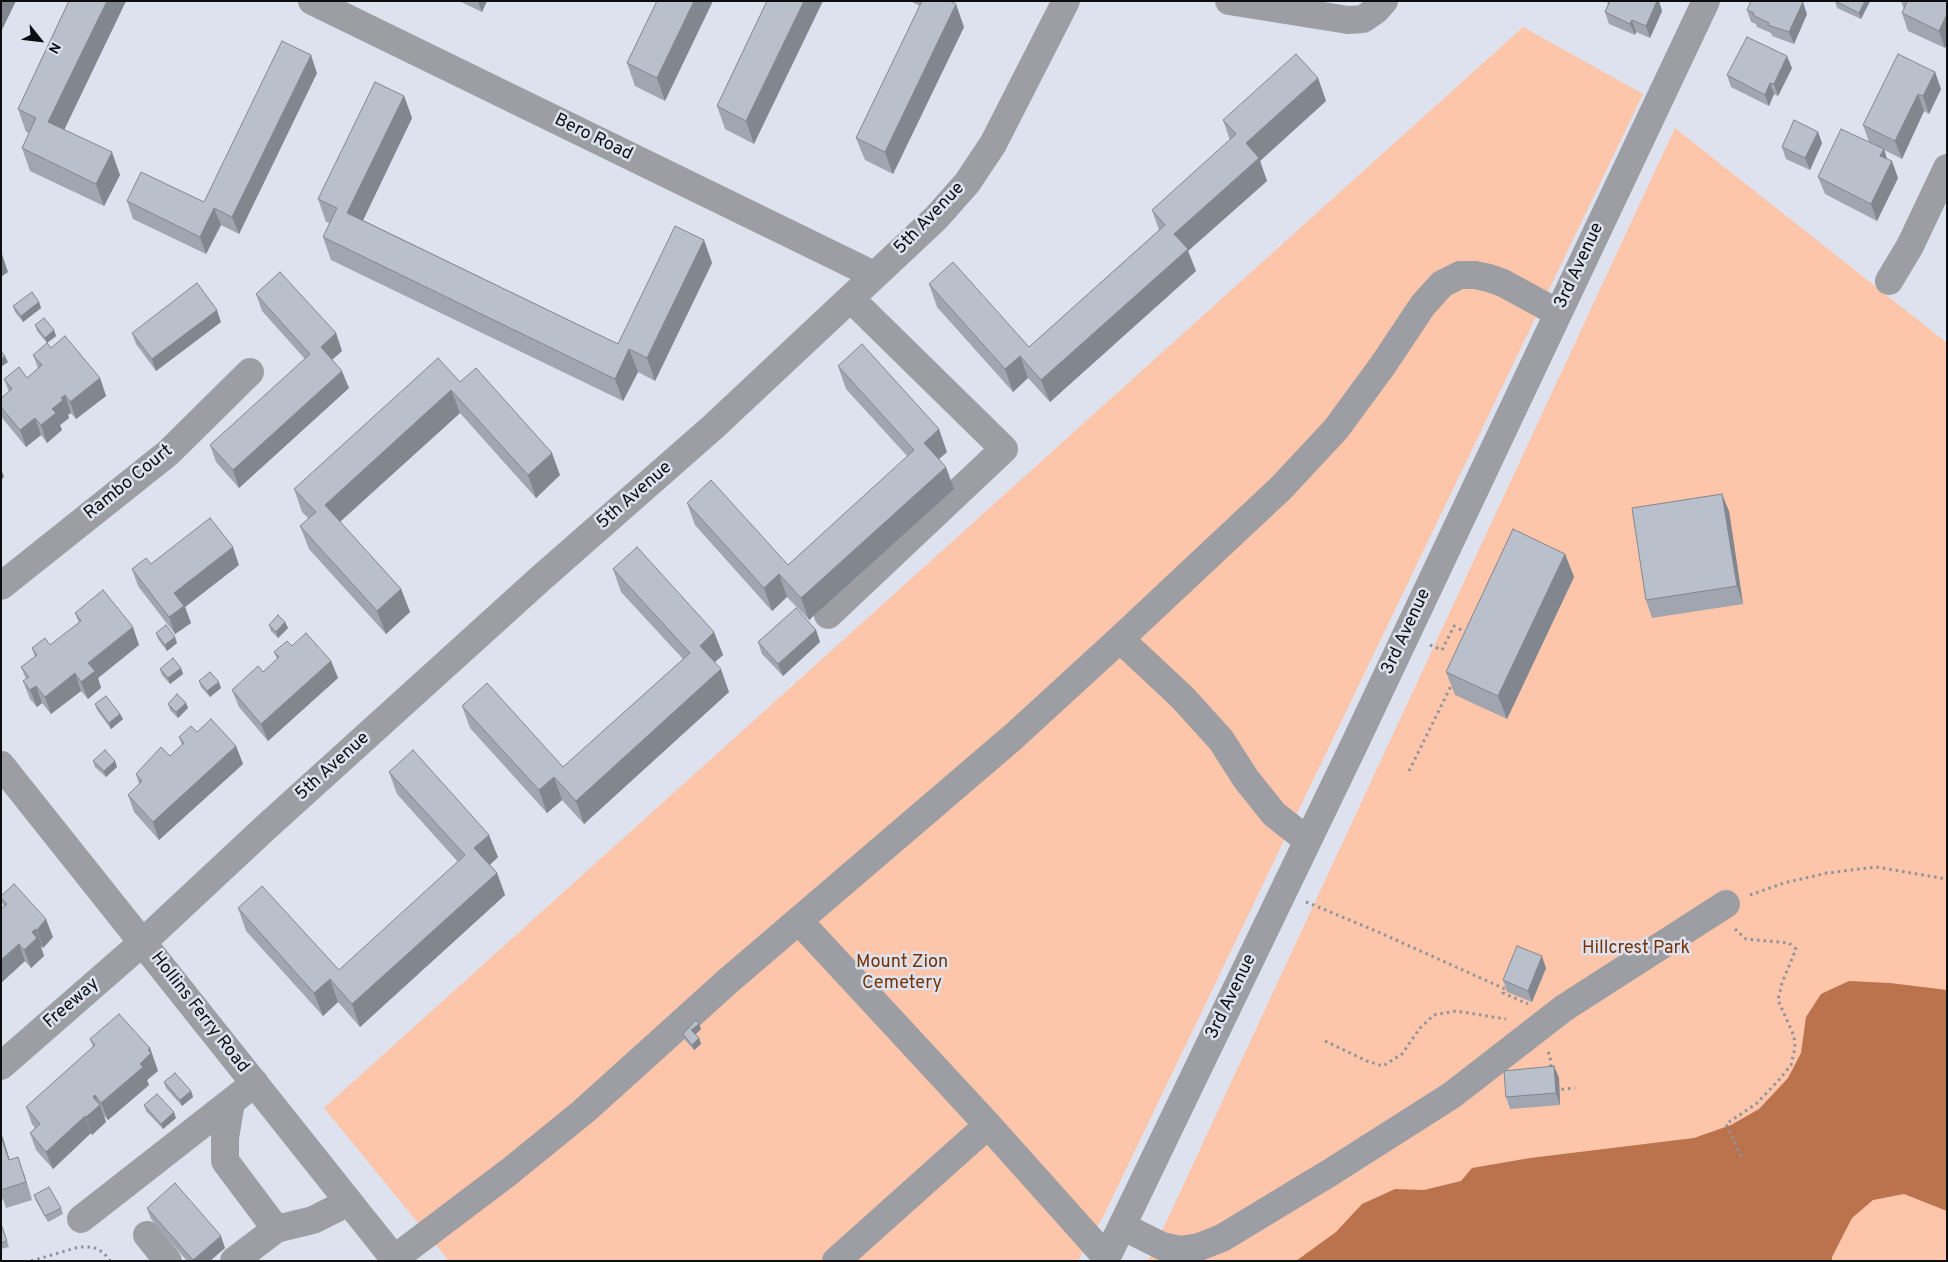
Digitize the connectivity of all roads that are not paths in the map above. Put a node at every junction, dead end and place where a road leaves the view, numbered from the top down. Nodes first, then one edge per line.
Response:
1 (312, 1) edge
2 (1066, 1) edge
3 (1229, 1) edge
4 (1384, 1) edge
5 (1706, 1) edge
6 (1947, 168) edge
7 (874, 275) junction
8 (1889, 281) dead end
9 (851, 299) junction
10 (1558, 313) junction
11 (250, 372) dead end
12 (1, 586) edge
13 (828, 615) dead end
14 (1120, 639) junction
15 (1, 765) edge
16 (1308, 840) junction
17 (1724, 906) road end
18 (799, 921) junction
19 (143, 942) junction
20 (1, 1066) edge
21 (254, 1083) junction
22 (231, 1102) junction
23 (988, 1125) junction
24 (349, 1202) junction
25 (81, 1219) dead end
26 (1122, 1226) junction
27 (276, 1229) junction
28 (147, 1235) dead end
29 (1106, 1259) edge
30 (395, 1260) edge
31 (168, 1261) edge
32 (234, 1261) edge
33 (836, 1261) edge

1 - 7 street, Bero Road
2 - 7 street, 5th Avenue
3 - 4 street
5 - 10 street, 3rd Avenue
6 - 8 street
7 - 9 street, 5th Avenue
9 - 13 street
9 - 19 street, 5th Avenue
10 - 14 street
10 - 16 street, 3rd Avenue
11 - 12 street, Rambo Court
14 - 16 street
14 - 18 street
15 - 19 street, Hollins Ferry Road
16 - 26 street, 3rd Avenue
17 - 26 street
18 - 23 street
18 - 30 street
19 - 20 street, Freeway
19 - 21 street, Hollins Ferry Road
21 - 22 street
21 - 24 street, Hollins Ferry Road
22 - 25 street
22 - 27 street
23 - 29 street
23 - 33 street
24 - 27 street
24 - 30 street, Hollins Ferry Road
26 - 29 street, 3rd Avenue
27 - 32 street
28 - 31 street

